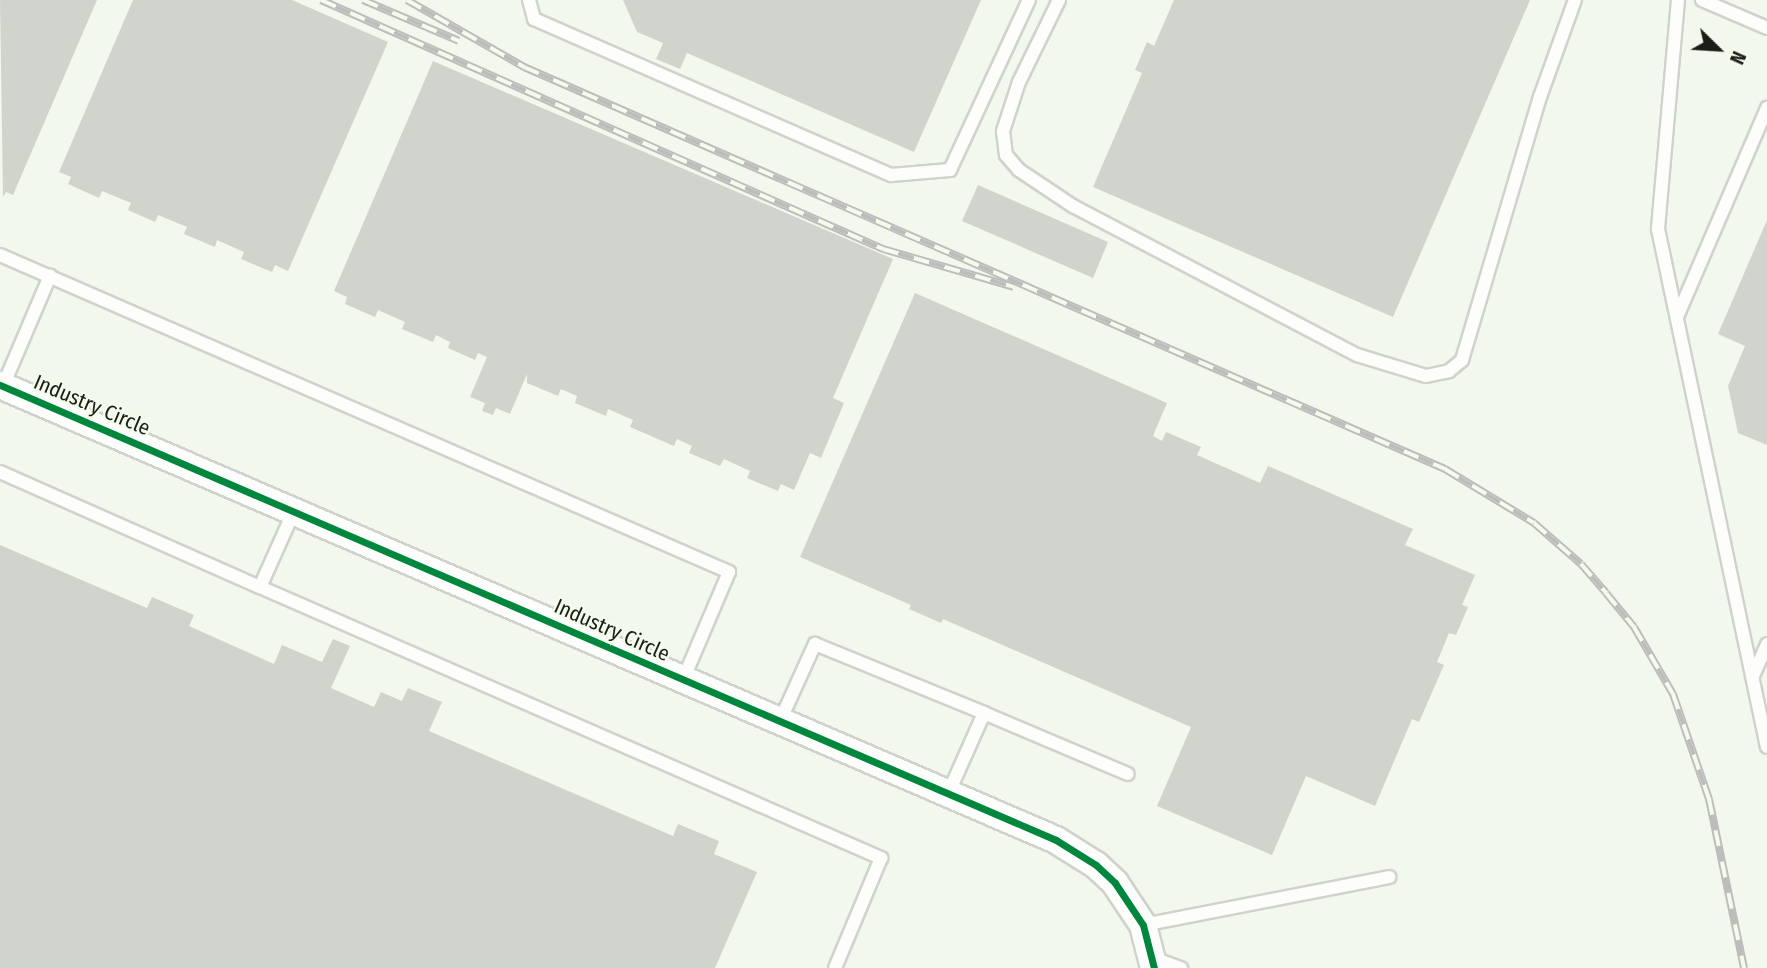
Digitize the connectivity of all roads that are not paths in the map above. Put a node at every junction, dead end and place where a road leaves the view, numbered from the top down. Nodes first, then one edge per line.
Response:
1 (529, 0) edge
2 (1028, 0) edge
3 (1059, 0) edge
4 (1574, 0) edge
5 (1678, 0) edge
6 (1702, 0) edge
7 (1767, 28) edge
8 (1767, 108) edge
9 (0, 255) edge
10 (50, 276) junction
11 (1677, 317) junction
12 (1, 385) edge
13 (0, 472) edge
14 (294, 510) junction
15 (260, 587) junction
16 (1767, 644) edge
17 (1753, 676) junction
18 (683, 680) junction
19 (984, 713) junction
20 (780, 721) junction
21 (1767, 747) edge
22 (1128, 774) dead end
23 (947, 794) junction
24 (1389, 877) dead end
25 (1143, 925) junction
26 (1154, 963) edge
27 (835, 968) edge
28 (1181, 968) edge

1 - 2 lane
3 - 4 lane
5 - 11 lane
6 - 7 lane
8 - 11 lane
9 - 10 lane
10 - 12 lane
10 - 18 lane
11 - 17 lane
12 - 14 street, Industry Circle
13 - 15 lane
14 - 15 lane
14 - 18 street, Industry Circle
15 - 27 lane
16 - 17 lane
17 - 21 lane
18 - 20 street, Industry Circle
19 - 20 lane
19 - 22 lane
19 - 23 lane
20 - 23 street, Industry Circle
23 - 25 street, Industry Circle
24 - 25 lane
25 - 26 street, Industry Circle
26 - 28 lane

